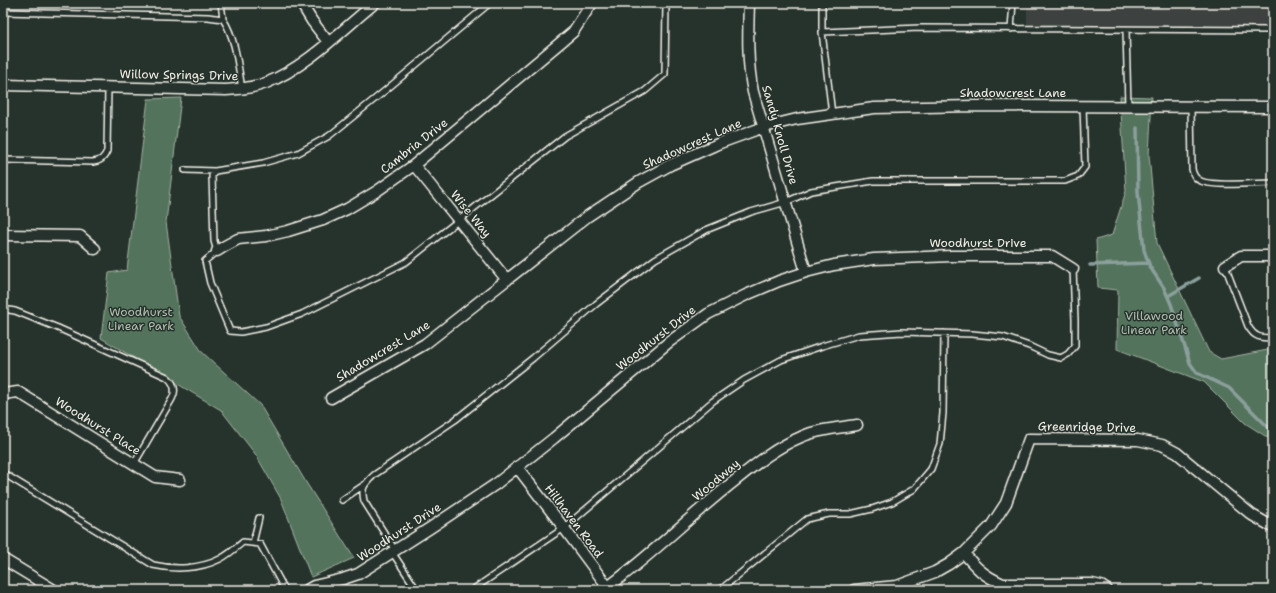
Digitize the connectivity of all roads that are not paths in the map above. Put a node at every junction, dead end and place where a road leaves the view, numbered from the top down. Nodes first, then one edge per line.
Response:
1 (221, 3) edge
2 (301, 3) edge
3 (374, 3) edge
4 (490, 3) edge
5 (592, 3) edge
6 (666, 3) edge
7 (749, 3) edge
8 (822, 3) edge
9 (1013, 3) edge
10 (3, 12) edge
11 (223, 19) junction
12 (1011, 29) junction
13 (1126, 30) junction
14 (1273, 30) edge
15 (822, 32) junction
16 (328, 42) junction
17 (3, 85) edge
18 (108, 87) junction
19 (242, 89) junction
20 (1084, 106) junction
21 (1128, 106) junction
22 (1191, 106) junction
23 (1273, 107) edge
24 (832, 114) junction
25 (764, 127) junction
26 (3, 160) edge
27 (414, 165) junction
28 (185, 170) dead end
29 (215, 171) junction
30 (1273, 183) edge
31 (786, 202) junction
32 (458, 220) junction
33 (3, 235) edge
34 (95, 249) dead end
35 (217, 251) junction
36 (1273, 256) edge
37 (1225, 266) joint
38 (1073, 269) joint
39 (806, 272) junction
40 (507, 280) junction
41 (3, 309) edge
42 (944, 333) junction
43 (1273, 336) edge
44 (3, 394) edge
45 (331, 398) dead end
46 (857, 425) dead end
47 (134, 464) junction
48 (517, 467) junction
49 (3, 473) edge
50 (180, 480) dead end
51 (364, 485) junction
52 (342, 500) dead end
53 (259, 518) dead end
54 (1273, 527) edge
55 (564, 528) junction
56 (253, 543) junction
57 (394, 551) junction
58 (964, 553) junction
59 (4, 562) edge
60 (607, 589) edge
61 (54, 590) edge
62 (285, 590) edge
63 (307, 590) edge
64 (417, 590) edge
65 (472, 590) edge
66 (720, 590) edge
67 (854, 590) edge
68 (1107, 590) edge

1 - 11 lane
2 - 16 street
3 - 16 street, Willow Springs Drive
4 - 29 lane
5 - 27 street, Cambria Drive
6 - 32 lane
7 - 25 street, Sandy Knoll Drive
8 - 15 lane
9 - 12 lane
10 - 11 lane
11 - 19 lane
12 - 13 lane
12 - 15 lane
13 - 14 lane
13 - 21 lane
15 - 24 lane
16 - 19 street, Willow Springs Drive
17 - 18 street, Willow Springs Drive
18 - 19 street, Willow Springs Drive
18 - 26 lane
20 - 21 street, Shadowcrest Lane
20 - 24 street, Shadowcrest Lane
20 - 31 lane
21 - 22 street, Shadowcrest Lane
22 - 23 street, Shadowcrest Lane
22 - 30 lane
24 - 25 street, Shadowcrest Lane
25 - 31 street, Sandy Knoll Drive
25 - 40 street, Shadowcrest Lane
27 - 32 street, Wise Way
27 - 35 street, Cambria Drive
28 - 29 lane
29 - 35 lane
31 - 39 street, Sandy Knoll Drive
31 - 51 lane
32 - 35 lane
32 - 40 street, Wise Way
33 - 34 street
36 - 37 street
37 - 43 lane
38 - 39 street, Woodhurst Drive
38 - 42 lane
39 - 48 street, Woodhurst Drive
40 - 45 street, Shadowcrest Lane
41 - 47 lane
42 - 55 lane
42 - 66 lane
44 - 47 street, Woodhurst Place
46 - 60 street, Woodway
47 - 50 street, Woodhurst Place
48 - 55 street, Hillhaven Road
48 - 57 street, Woodhurst Drive
49 - 56 lane
51 - 52 lane
51 - 57 lane
53 - 56 lane
54 - 58 street, Greenridge Drive
55 - 60 street, Hillhaven Road
55 - 65 lane
56 - 62 lane
57 - 63 street, Woodhurst Drive
57 - 64 lane
58 - 67 street, Greenridge Drive
58 - 68 street
59 - 61 street

